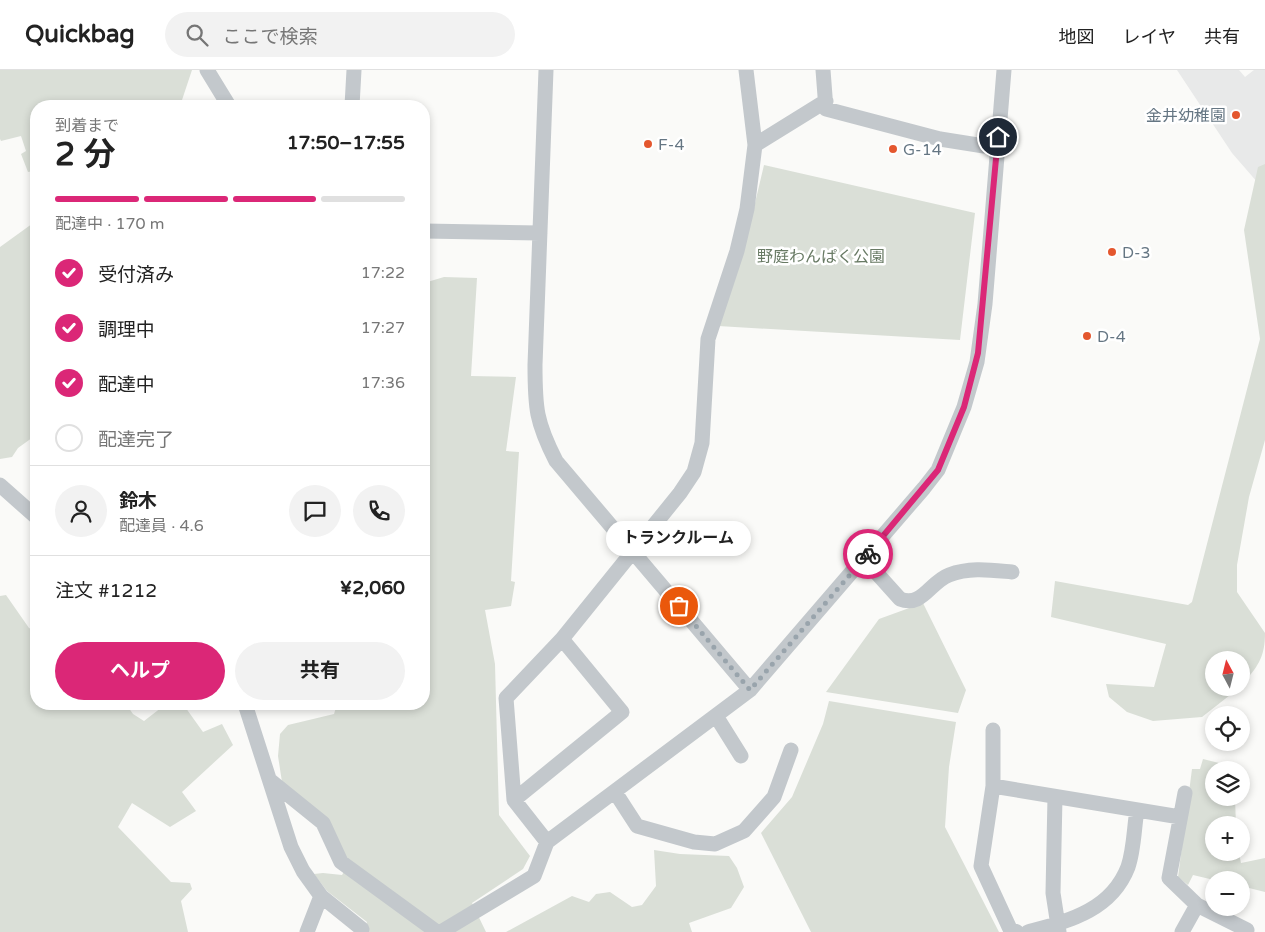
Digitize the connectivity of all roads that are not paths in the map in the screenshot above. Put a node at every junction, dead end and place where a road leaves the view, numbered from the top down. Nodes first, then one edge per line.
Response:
1 (207, 70) edge
2 (354, 70) edge
3 (546, 70) edge
4 (746, 70) edge
5 (823, 70) edge
6 (1004, 70) edge
7 (225, 100) edge
8 (352, 100) edge
9 (826, 101) junction
10 (755, 145) junction
11 (984, 146) dead end
12 (430, 231) edge
13 (540, 233) junction
14 (0, 485) edge
15 (30, 512) edge
16 (632, 551) junction
17 (864, 559) junction
18 (1012, 572) dead end
19 (562, 639) junction
20 (750, 690) junction
21 (247, 710) edge
22 (716, 716) junction
23 (993, 730) dead end
24 (791, 750) dead end
25 (741, 756) dead end
26 (271, 781) junction
27 (993, 786) junction
28 (615, 792) junction
29 (1185, 793) dead end
30 (1055, 797) junction
31 (514, 800) junction
32 (1137, 810) junction
33 (1180, 817) junction
34 (548, 842) junction
35 (321, 896) junction
36 (1197, 905) junction
37 (362, 928) dead end
38 (1059, 928) edge
39 (307, 932) edge
40 (439, 932) edge
41 (1017, 932) edge
42 (1028, 932) edge
43 (1182, 932) edge
44 (1246, 932) edge

1 - 7 street
2 - 8 street
3 - 13 street
4 - 10 street
5 - 9 street
6 - 17 street
9 - 10 street
9 - 11 street
10 - 16 street
12 - 13 street
13 - 16 street
14 - 15 street
16 - 19 street
16 - 20 street
17 - 18 street
17 - 20 street
19 - 31 street
19 - 31 street
20 - 22 street
21 - 26 street
22 - 25 street
22 - 28 street
23 - 27 street
24 - 28 street
26 - 35 street
26 - 40 street
27 - 30 street
27 - 41 street
28 - 34 street
29 - 33 street
30 - 32 street
30 - 38 street
31 - 34 street
32 - 33 street
32 - 38 street
33 - 36 street
34 - 40 street
35 - 37 street
35 - 39 street
36 - 43 street
36 - 44 street
38 - 42 street

